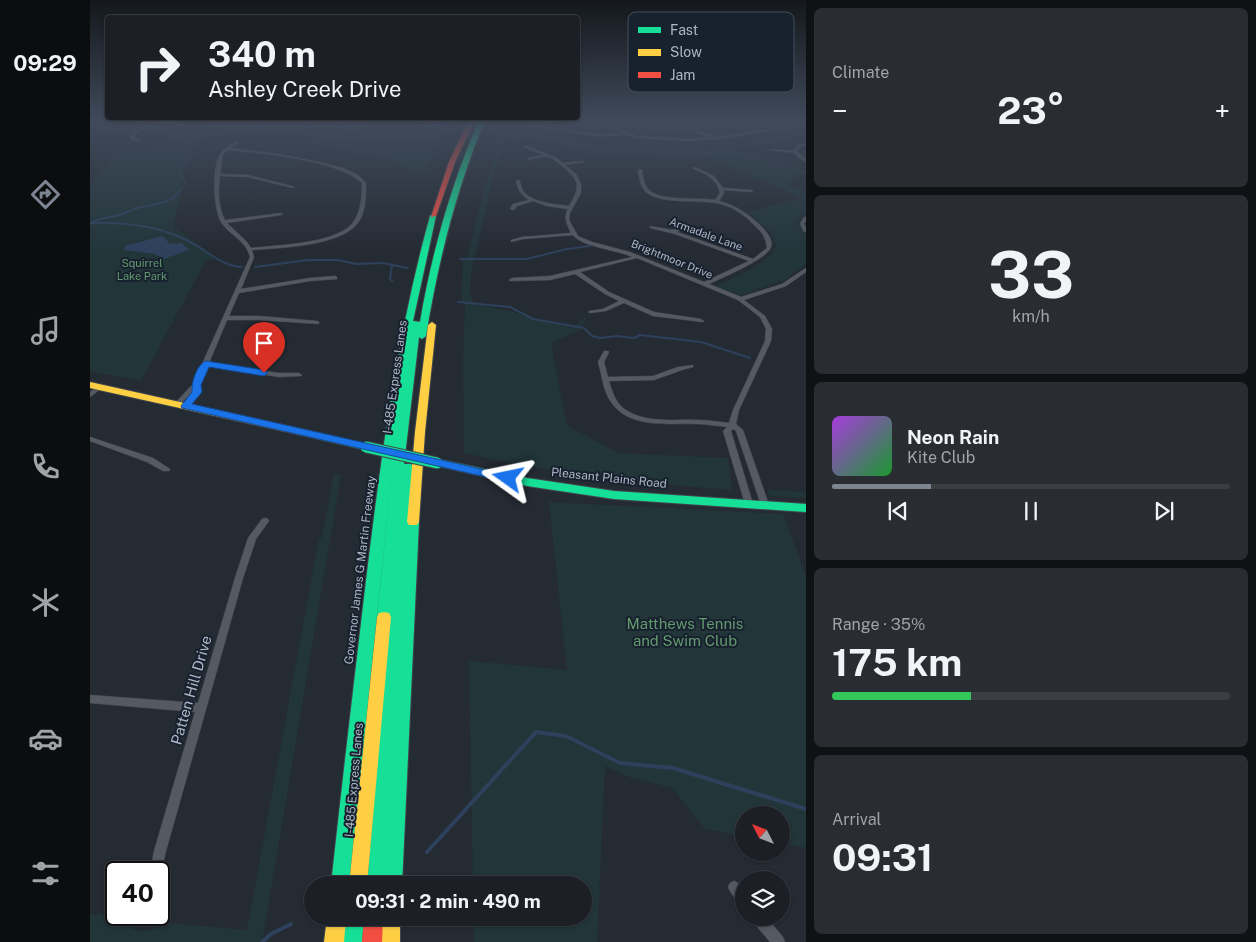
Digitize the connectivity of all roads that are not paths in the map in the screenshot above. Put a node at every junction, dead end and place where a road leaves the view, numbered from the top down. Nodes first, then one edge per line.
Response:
1 (220, 164) edge
2 (319, 164) edge
3 (452, 164) edge
4 (459, 164) edge
5 (463, 164) edge
6 (468, 164) edge
7 (564, 164) edge
8 (695, 168) dead end
9 (640, 170) dead end
10 (219, 175) junction
11 (518, 181) dead end
12 (292, 187) dead end
13 (721, 189) junction
14 (751, 191) dead end
15 (533, 200) junction
16 (717, 201) junction
17 (571, 208) junction
18 (512, 209) dead end
19 (281, 214) dead end
20 (806, 218) edge
21 (223, 222) junction
22 (688, 225) dead end
23 (652, 227) dead end
24 (806, 231) edge
25 (672, 232) junction
26 (574, 234) junction
27 (513, 241) dead end
28 (251, 249) junction
29 (637, 257) junction
30 (753, 261) junction
31 (806, 270) edge
32 (576, 272) junction
33 (335, 278) dead end
34 (512, 280) dead end
35 (704, 284) junction
36 (238, 291) junction
37 (741, 299) junction
38 (623, 301) junction
39 (591, 312) dead end
40 (226, 318) junction
41 (701, 322) dead end
42 (317, 323) dead end
43 (606, 352) dead end
44 (206, 364) junction
45 (691, 366) dead end
46 (299, 375) dead end
47 (606, 378) junction
48 (95, 386) edge
49 (90, 394) edge
50 (181, 404) junction
51 (732, 425) junction
52 (420, 432) junction
53 (90, 439) edge
54 (166, 469) dead end
55 (405, 495) junction
56 (748, 504) junction
57 (765, 505) junction
58 (806, 508) edge
59 (264, 521) dead end
60 (363, 665) junction
61 (90, 699) edge
62 (202, 708) junction
63 (370, 764) junction
64 (159, 861) edge
65 (341, 876) edge
66 (359, 876) edge
67 (377, 876) edge
68 (394, 876) edge
69 (336, 926) edge
70 (354, 926) edge
71 (373, 926) edge
72 (391, 926) edge
73 (765, 926) edge
74 (334, 942) edge
75 (352, 942) edge
76 (372, 942) edge
77 (390, 942) edge
78 (778, 942) edge

1 - 10 street
2 - 28 street
3 - 60 main road, Governor James G Martin Freeway
4 - 63 main road, I-485 Express Lanes
5 - 55 main road, I-485 Express Lanes
6 - 52 main road
7 - 17 street
8 - 13 street
9 - 16 street
10 - 12 street
10 - 21 street
11 - 15 street
13 - 14 street
13 - 16 street
15 - 17 street
15 - 18 street
16 - 30 street
17 - 26 street
19 - 21 street
20 - 24 street
21 - 28 street
22 - 25 street
23 - 25 street, Armadale Lane
25 - 30 street, Armadale Lane
26 - 27 street
26 - 29 street, Brightmoor Drive
28 - 36 street
29 - 32 street
29 - 35 street, Brightmoor Drive
30 - 35 street
31 - 37 street
32 - 34 street
32 - 38 street
33 - 36 street
35 - 37 street, Brightmoor Drive
36 - 40 street
37 - 51 street, Brightmoor Drive
38 - 39 street
38 - 41 street
40 - 42 street
40 - 44 street
43 - 47 street
44 - 46 street
44 - 50 street
45 - 47 street
47 - 51 street
48 - 49 street
48 - 50 main road, Pleasant Plains Road
50 - 56 main road, Pleasant Plains Road, bridge
51 - 56 street, Brightmoor Drive
51 - 57 street
52 - 55 main road
52 - 68 main road
53 - 54 street
55 - 67 main road, I-485 Express Lanes
56 - 57 main road, Pleasant Plains Road
57 - 58 main road, Pleasant Plains Road
59 - 62 street, Patten Hill Drive
60 - 63 main road
60 - 65 main road, Governor James G Martin Freeway
61 - 62 street
62 - 64 street, Patten Hill Drive
63 - 66 main road, I-485 Express Lanes
69 - 74 main road
70 - 75 main road
71 - 76 main road
72 - 77 main road
73 - 78 street

